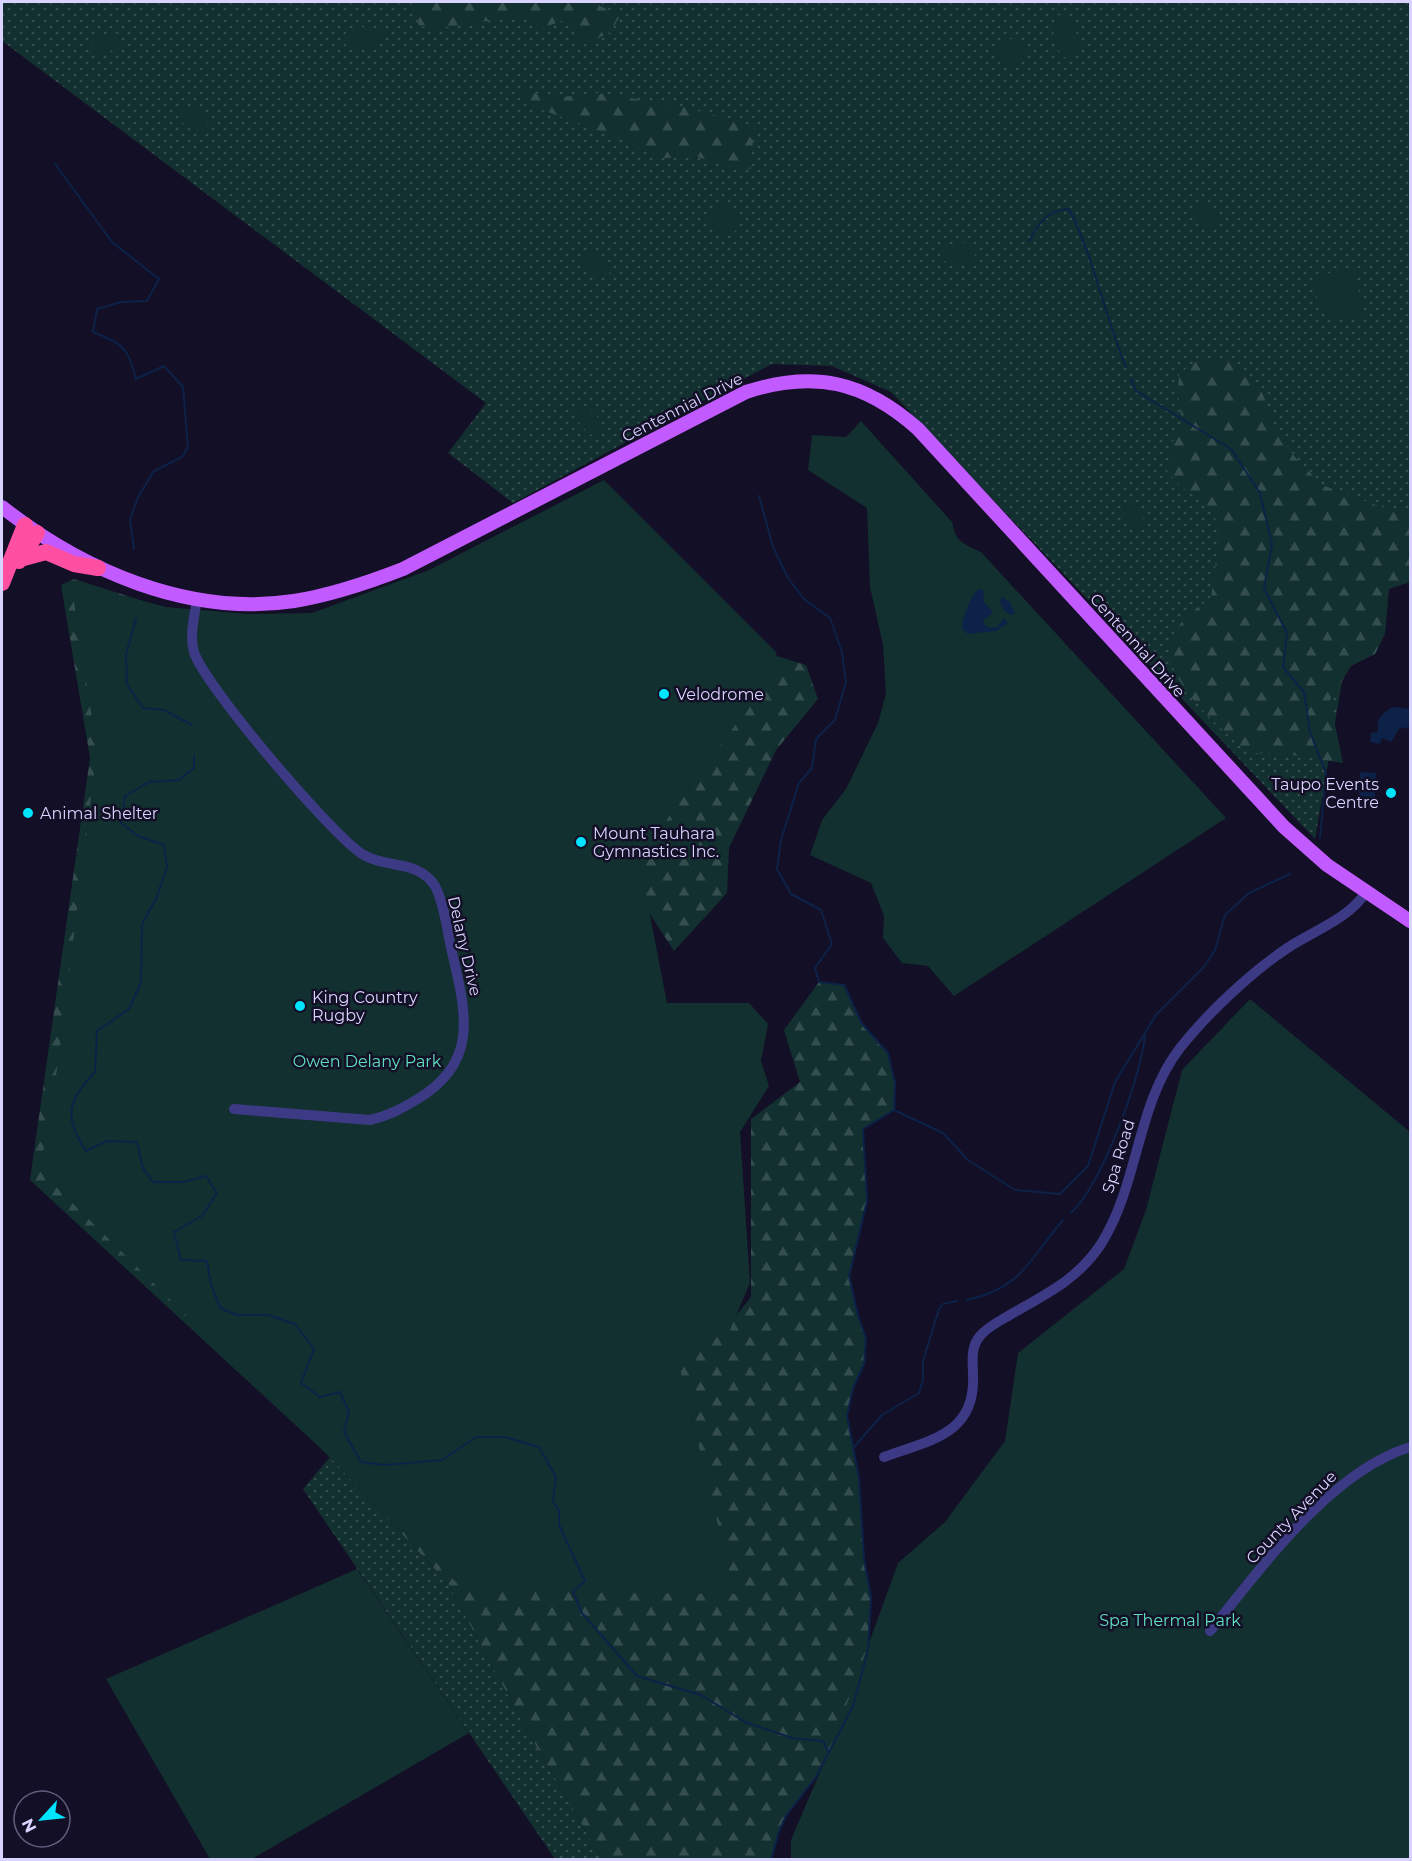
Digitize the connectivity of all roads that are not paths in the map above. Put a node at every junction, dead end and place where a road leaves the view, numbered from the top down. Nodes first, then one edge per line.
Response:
1 (2, 507) edge
2 (31, 529) junction
3 (20, 559) junction
4 (98, 568) junction
5 (4, 577) edge
6 (197, 598) junction
7 (1366, 892) junction
8 (1410, 921) edge
9 (234, 1109) dead end
10 (1410, 1447) edge
11 (884, 1457) dead end
12 (1210, 1631) dead end

1 - 2 main road, Centennial Drive
2 - 3 highway
2 - 4 main road, Centennial Drive
2 - 5 highway
3 - 4 highway
3 - 5 highway
4 - 6 main road, Centennial Drive
6 - 7 main road, Centennial Drive
6 - 9 street, Delany Drive
7 - 8 main road
7 - 11 street, Spa Road
10 - 12 street, County Avenue

